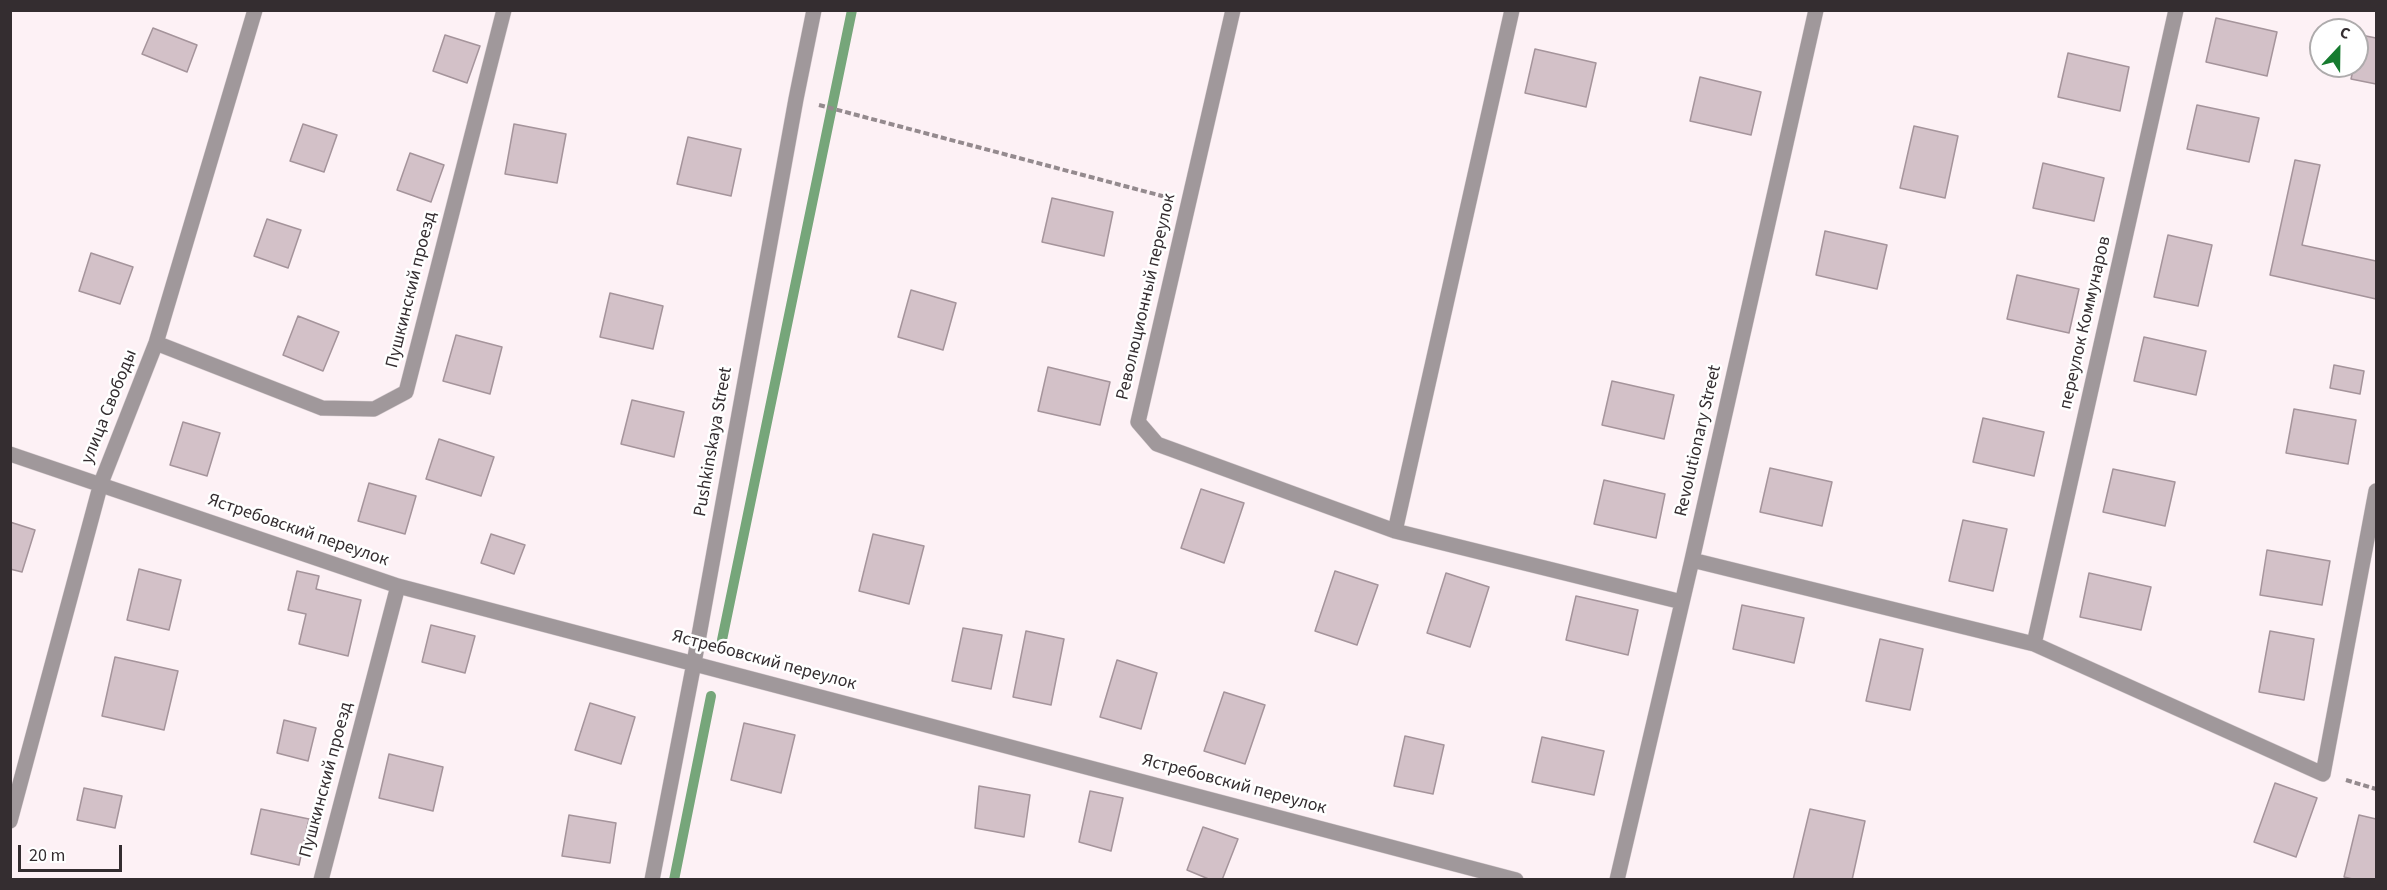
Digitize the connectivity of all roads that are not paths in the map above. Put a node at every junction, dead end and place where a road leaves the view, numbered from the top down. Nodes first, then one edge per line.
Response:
1 (255, 10) edge
2 (504, 10) edge
3 (814, 10) edge
4 (1233, 10) edge
5 (1512, 10) edge
6 (1816, 10) edge
7 (2176, 10) edge
8 (156, 343) junction
9 (10, 454) edge
10 (101, 483) junction
11 (2376, 492) edge
12 (1395, 531) junction
13 (1692, 560) junction
14 (398, 586) junction
15 (1682, 602) junction
16 (2034, 644) junction
17 (694, 663) junction
18 (10, 821) edge
19 (321, 879) edge
20 (652, 879) edge
21 (1516, 879) edge
22 (1617, 879) edge

1 - 8 street, улица Свободы
2 - 8 street, Пушкинский проезд
3 - 17 street, Pushkinskaya Street
4 - 12 street, Революционный переулок
5 - 12 street
6 - 13 street, Revolutionary Street
7 - 16 street, переулок Коммунаров
8 - 10 street, улица Свободы
9 - 10 street, Ястребовский переулок
10 - 14 street, Ястребовский переулок
10 - 18 street, улица Свободы
11 - 16 street
12 - 15 street, Революционный переулок
13 - 15 street, Revolutionary Street
13 - 16 street
14 - 17 street, Ястребовский переулок
14 - 19 street, Пушкинский проезд
15 - 22 street, Revolutionary Street
17 - 20 street, Pushkinskaya Street
17 - 21 street, Ястребовский переулок

